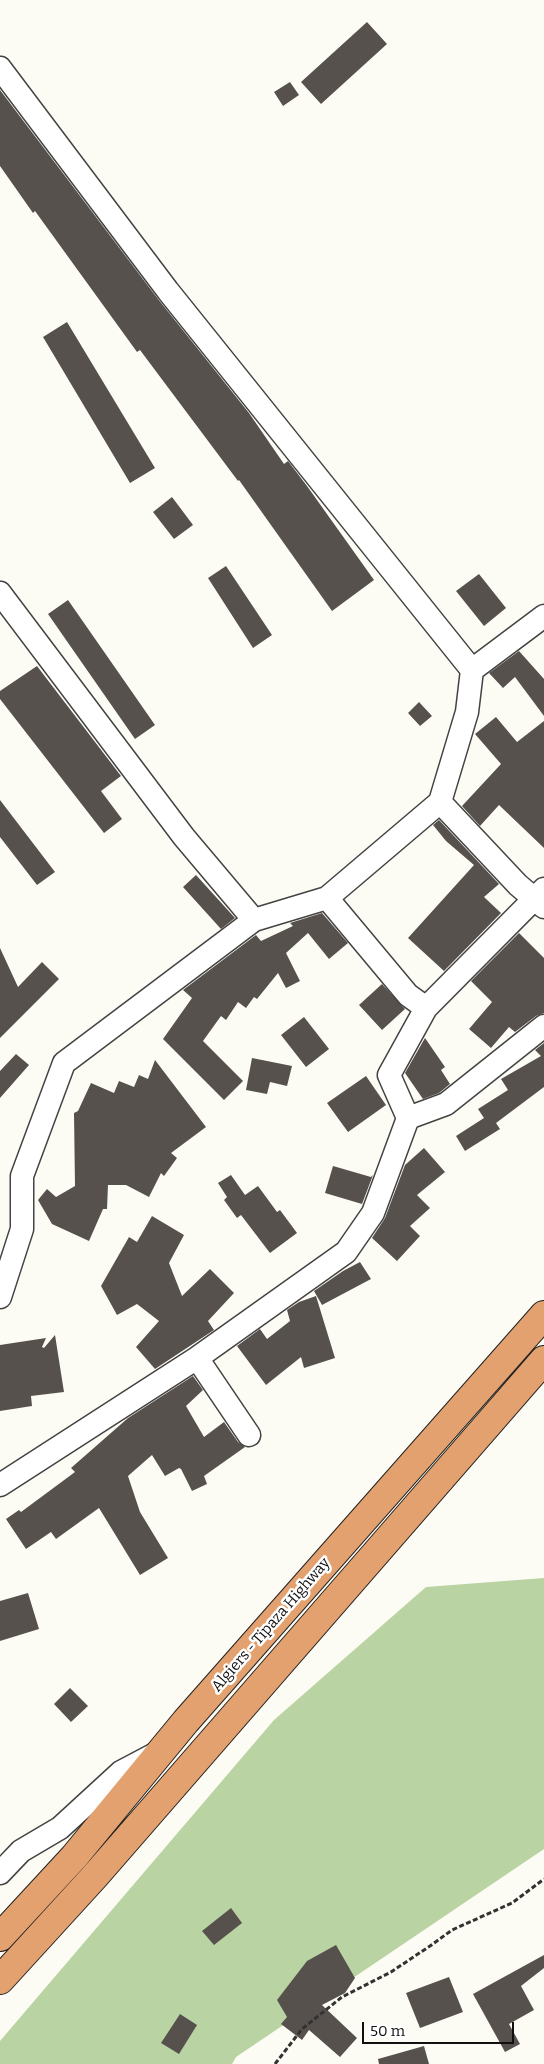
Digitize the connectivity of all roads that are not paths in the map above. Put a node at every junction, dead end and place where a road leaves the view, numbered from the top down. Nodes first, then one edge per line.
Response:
1 (0, 68) edge
2 (0, 593) edge
3 (544, 616) edge
4 (472, 670) junction
5 (440, 802) junction
6 (327, 898) junction
7 (541, 898) edge
8 (254, 920) junction
9 (426, 1008) junction
10 (544, 1026) edge
11 (408, 1118) junction
12 (0, 1297) edge
13 (544, 1315) edge
14 (197, 1358) junction
15 (544, 1360) edge
16 (249, 1435) dead end
17 (0, 1485) edge
18 (160, 1752) junction
19 (0, 1873) edge
20 (0, 1937) edge
21 (0, 1980) edge

1 - 4 street
2 - 8 street
3 - 4 street
4 - 5 street
5 - 6 street
5 - 7 street
6 - 8 street
6 - 9 street
7 - 9 street
8 - 12 street
9 - 11 street
10 - 11 street
11 - 14 street
13 - 18 highway, Algiers - Tipaza Highway
14 - 16 street
14 - 17 street
15 - 21 highway, Algiers - Tipaza Highway
18 - 19 street
18 - 20 highway, Algiers - Tipaza Highway

